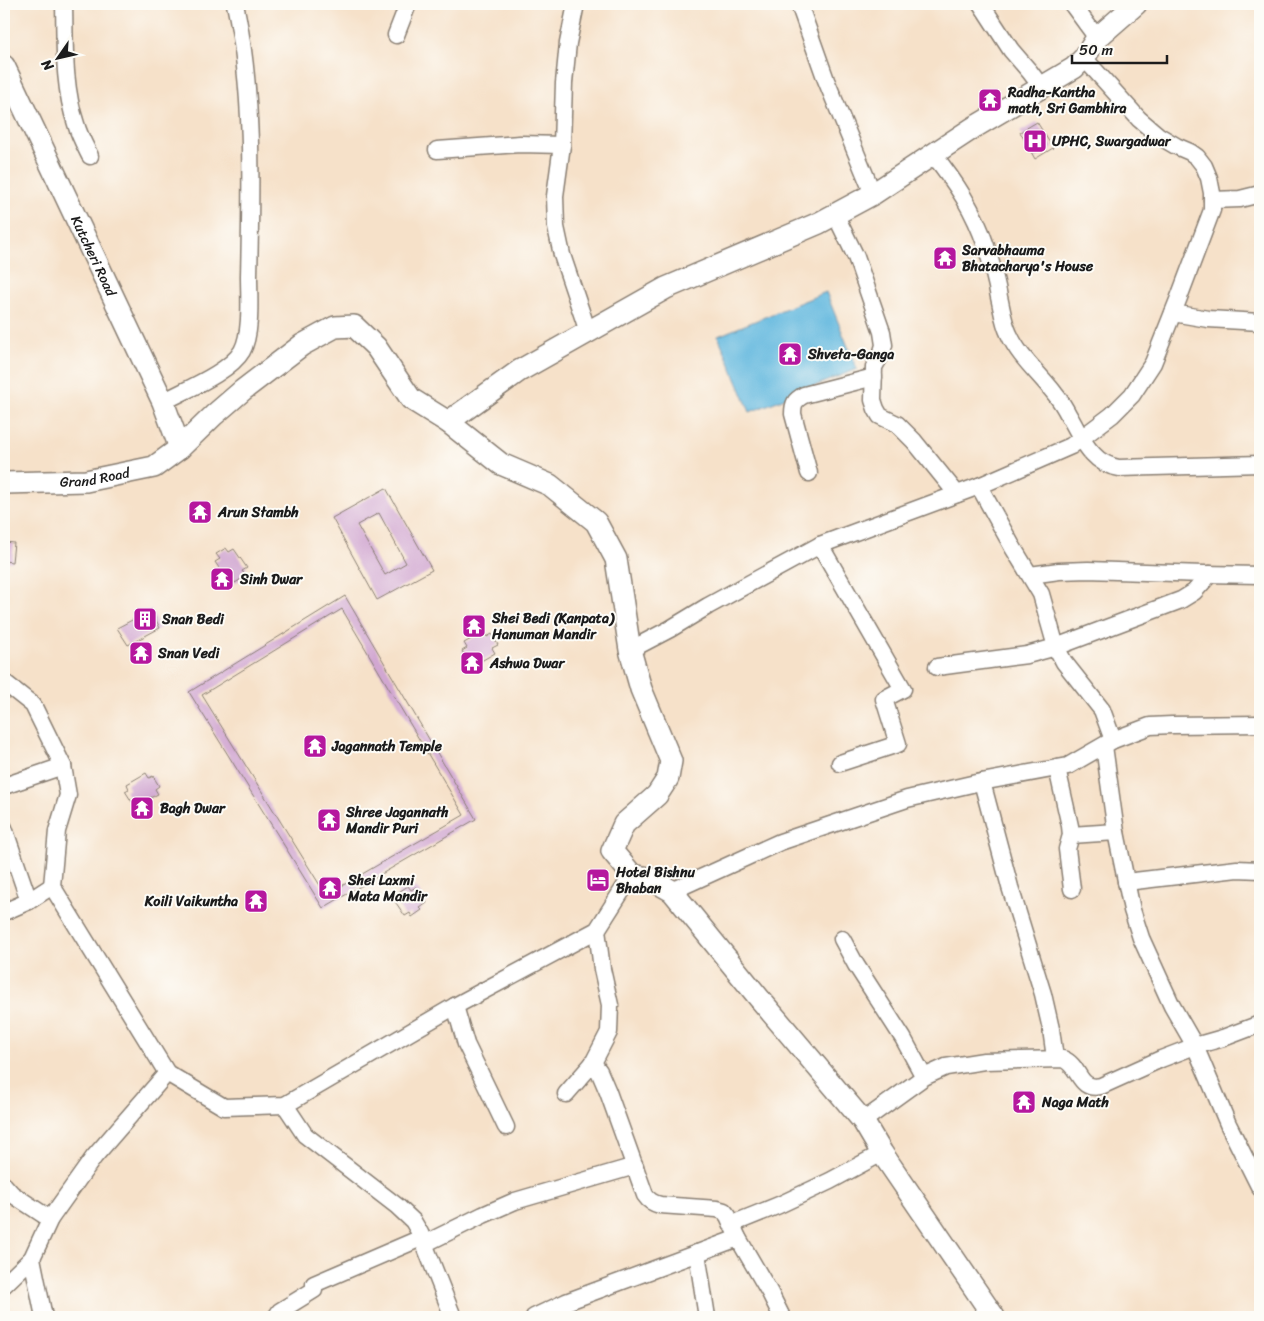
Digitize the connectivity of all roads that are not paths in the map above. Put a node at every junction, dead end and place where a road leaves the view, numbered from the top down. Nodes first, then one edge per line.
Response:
1 (64, 4) edge
2 (235, 4) edge
3 (408, 4) edge
4 (576, 4) edge
5 (799, 4) edge
6 (981, 4) edge
7 (1072, 4) edge
8 (1136, 4) edge
9 (396, 35) dead end
10 (1097, 38) junction
11 (1084, 58) junction
12 (4, 66) edge
13 (1042, 88) junction
14 (11, 96) edge
15 (562, 144) junction
16 (437, 150) dead end
17 (933, 154) junction
18 (90, 156) dead end
19 (874, 194) junction
20 (1260, 194) edge
21 (1212, 200) junction
22 (835, 214) junction
23 (1173, 313) junction
24 (1260, 322) edge
25 (588, 332) junction
26 (874, 376) junction
27 (163, 402) junction
28 (448, 422) junction
29 (1081, 439) junction
30 (180, 448) junction
31 (1260, 464) edge
32 (809, 473) dead end
33 (4, 483) edge
34 (979, 486) junction
35 (957, 494) junction
36 (820, 545) junction
37 (1210, 574) junction
38 (1030, 575) junction
39 (1260, 575) edge
40 (1056, 647) junction
41 (630, 650) junction
42 (937, 667) dead end
43 (4, 682) edge
44 (1260, 724) edge
45 (1108, 743) junction
46 (840, 763) dead end
47 (63, 766) junction
48 (1057, 768) junction
49 (982, 782) junction
50 (4, 786) edge
51 (4, 828) edge
52 (1116, 832) junction
53 (1071, 835) junction
54 (1260, 870) edge
55 (632, 875) junction
56 (1126, 882) junction
57 (52, 886) junction
58 (1072, 889) dead end
59 (672, 891) junction
60 (29, 901) junction
61 (4, 912) edge
62 (597, 930) junction
63 (842, 940) dead end
64 (455, 1006) junction
65 (1260, 1024) edge
66 (1196, 1046) junction
67 (1055, 1058) junction
68 (593, 1063) junction
69 (167, 1073) junction
70 (924, 1077) junction
71 (566, 1094) dead end
72 (286, 1105) junction
73 (863, 1121) junction
74 (506, 1127) dead end
75 (882, 1153) junction
76 (635, 1166) junction
77 (4, 1185) edge
78 (1260, 1188) edge
79 (50, 1219) junction
80 (735, 1231) junction
81 (423, 1241) junction
82 (697, 1253) junction
83 (32, 1258) junction
84 (4, 1285) edge
85 (44, 1317) edge
86 (276, 1317) edge
87 (453, 1317) edge
88 (534, 1317) edge
89 (706, 1317) edge
90 (782, 1317) edge
91 (994, 1317) edge

1 - 18 street
2 - 27 street
3 - 9 street
4 - 15 street
5 - 19 street
6 - 13 street
7 - 10 street
8 - 10 main road
10 - 11 main road
11 - 13 main road
11 - 21 street
12 - 14 main road, Kutcheri Road
13 - 17 main road
14 - 27 main road, Kutcheri Road
15 - 16 street
15 - 25 street
17 - 19 main road
17 - 29 street
19 - 22 main road
20 - 21 street
21 - 23 street
22 - 25 main road
22 - 26 street
23 - 24 street
23 - 29 street
25 - 28 main road
26 - 32 street
26 - 35 street
27 - 30 main road, Kutcheri Road
28 - 30 main road, Grand Road
28 - 41 main road, Grand Road
29 - 31 street
29 - 34 street
30 - 33 main road, Grand Road
34 - 35 street
34 - 38 street
35 - 36 street
36 - 41 street
36 - 46 street
37 - 38 street
37 - 39 street
37 - 40 street
38 - 40 street
40 - 42 street
40 - 45 street
41 - 55 main road, Grand Road
43 - 47 street
44 - 45 street
45 - 48 street
45 - 52 street
47 - 50 street
47 - 57 street
48 - 49 street
48 - 53 street
49 - 59 street
49 - 67 street
51 - 60 street
52 - 53 street
52 - 56 street
53 - 58 street
54 - 56 street
55 - 59 main road
55 - 62 street
56 - 66 street
57 - 60 street
57 - 69 street
59 - 73 main road
60 - 61 street
62 - 64 street
62 - 68 street
63 - 70 street
64 - 72 street
64 - 74 street
65 - 66 street
66 - 67 street
66 - 78 street
67 - 70 street
68 - 71 street
68 - 76 street
69 - 72 street
69 - 79 street
70 - 73 street
72 - 81 street
73 - 75 main road
75 - 80 street
75 - 91 main road
76 - 80 street
76 - 81 street
77 - 79 street
79 - 83 street
80 - 82 street
80 - 90 street
81 - 86 street
81 - 87 street
82 - 88 street
82 - 89 street
83 - 84 street
83 - 85 street

